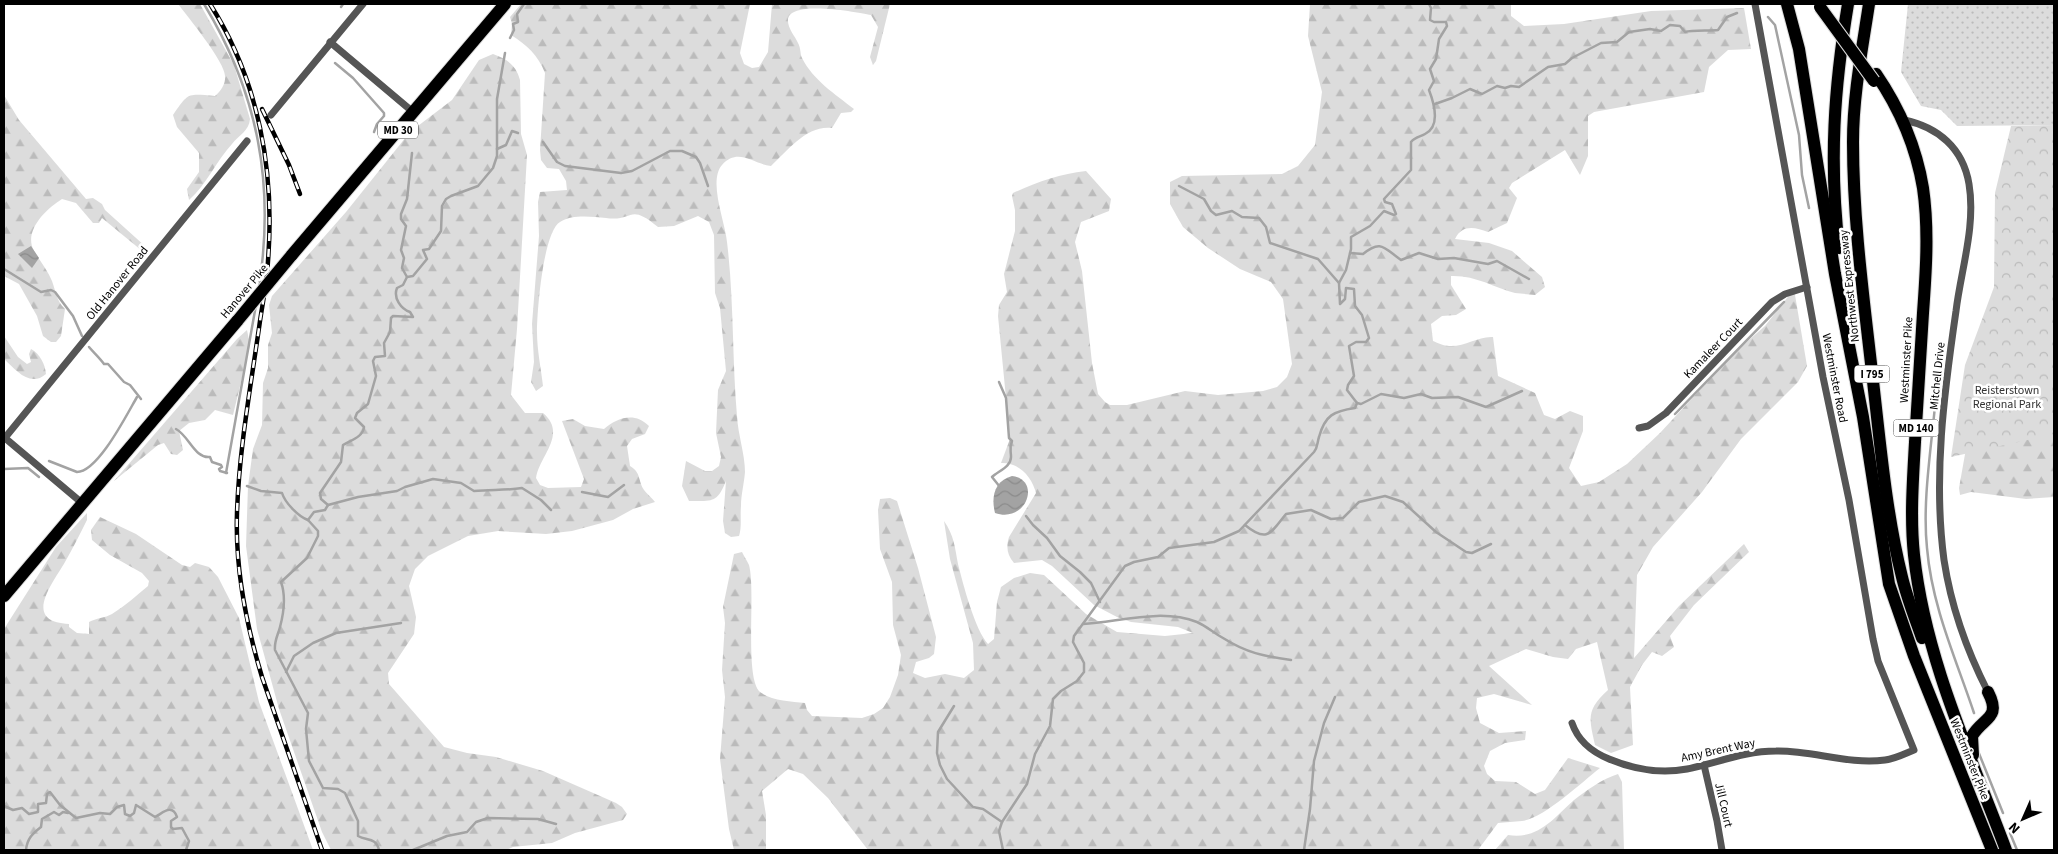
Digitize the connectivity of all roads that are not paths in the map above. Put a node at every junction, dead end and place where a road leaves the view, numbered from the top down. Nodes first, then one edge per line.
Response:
1 (362, 4) edge
2 (505, 4) edge
3 (1754, 4) edge
4 (1787, 4) edge
5 (1848, 4) edge
6 (1869, 4) edge
7 (1821, 5) edge
8 (330, 42) junction
9 (413, 112) junction
10 (271, 115) dead end
11 (1904, 120) junction
12 (247, 141) dead end
13 (1807, 287) junction
14 (1863, 418) junction
15 (1639, 428) dead end
16 (5, 438) edge
17 (82, 503) junction
18 (4, 596) edge
19 (1988, 692) joint
20 (1572, 723) dead end
21 (1961, 733) junction
22 (1914, 750) joint
23 (1704, 765) junction
24 (1975, 770) junction
25 (1722, 850) edge
26 (1992, 850) edge
27 (2006, 850) edge

1 - 8 street
2 - 9 highway, Hanover Pike / MD 30
3 - 13 street, Westminster Road
4 - 14 highway, Westminster Pike
5 - 14 highway, Northwest Expressway / I 795
6 - 21 highway, Northwest Expressway / I 795
7 - 11 highway, Westminster Pike / MD 140
8 - 9 street
8 - 10 street
9 - 17 highway, Hanover Pike / MD 30, bridge
11 - 19 street, Mitchell Drive
11 - 21 highway, Westminster Pike / MD 140
12 - 16 street, Old Hanover Road
13 - 15 street, Kamaleer Court
13 - 22 street, Westminster Road
14 - 26 highway, Westminster Pike
16 - 17 street
17 - 18 highway, Hanover Pike / MD 30
19 - 24 highway
20 - 23 street, Amy Brent Way
21 - 24 highway, Westminster Pike / MD 140
22 - 23 street, Amy Brent Way
23 - 25 street, Jill Court
24 - 27 highway, Westminster Pike / MD 140

